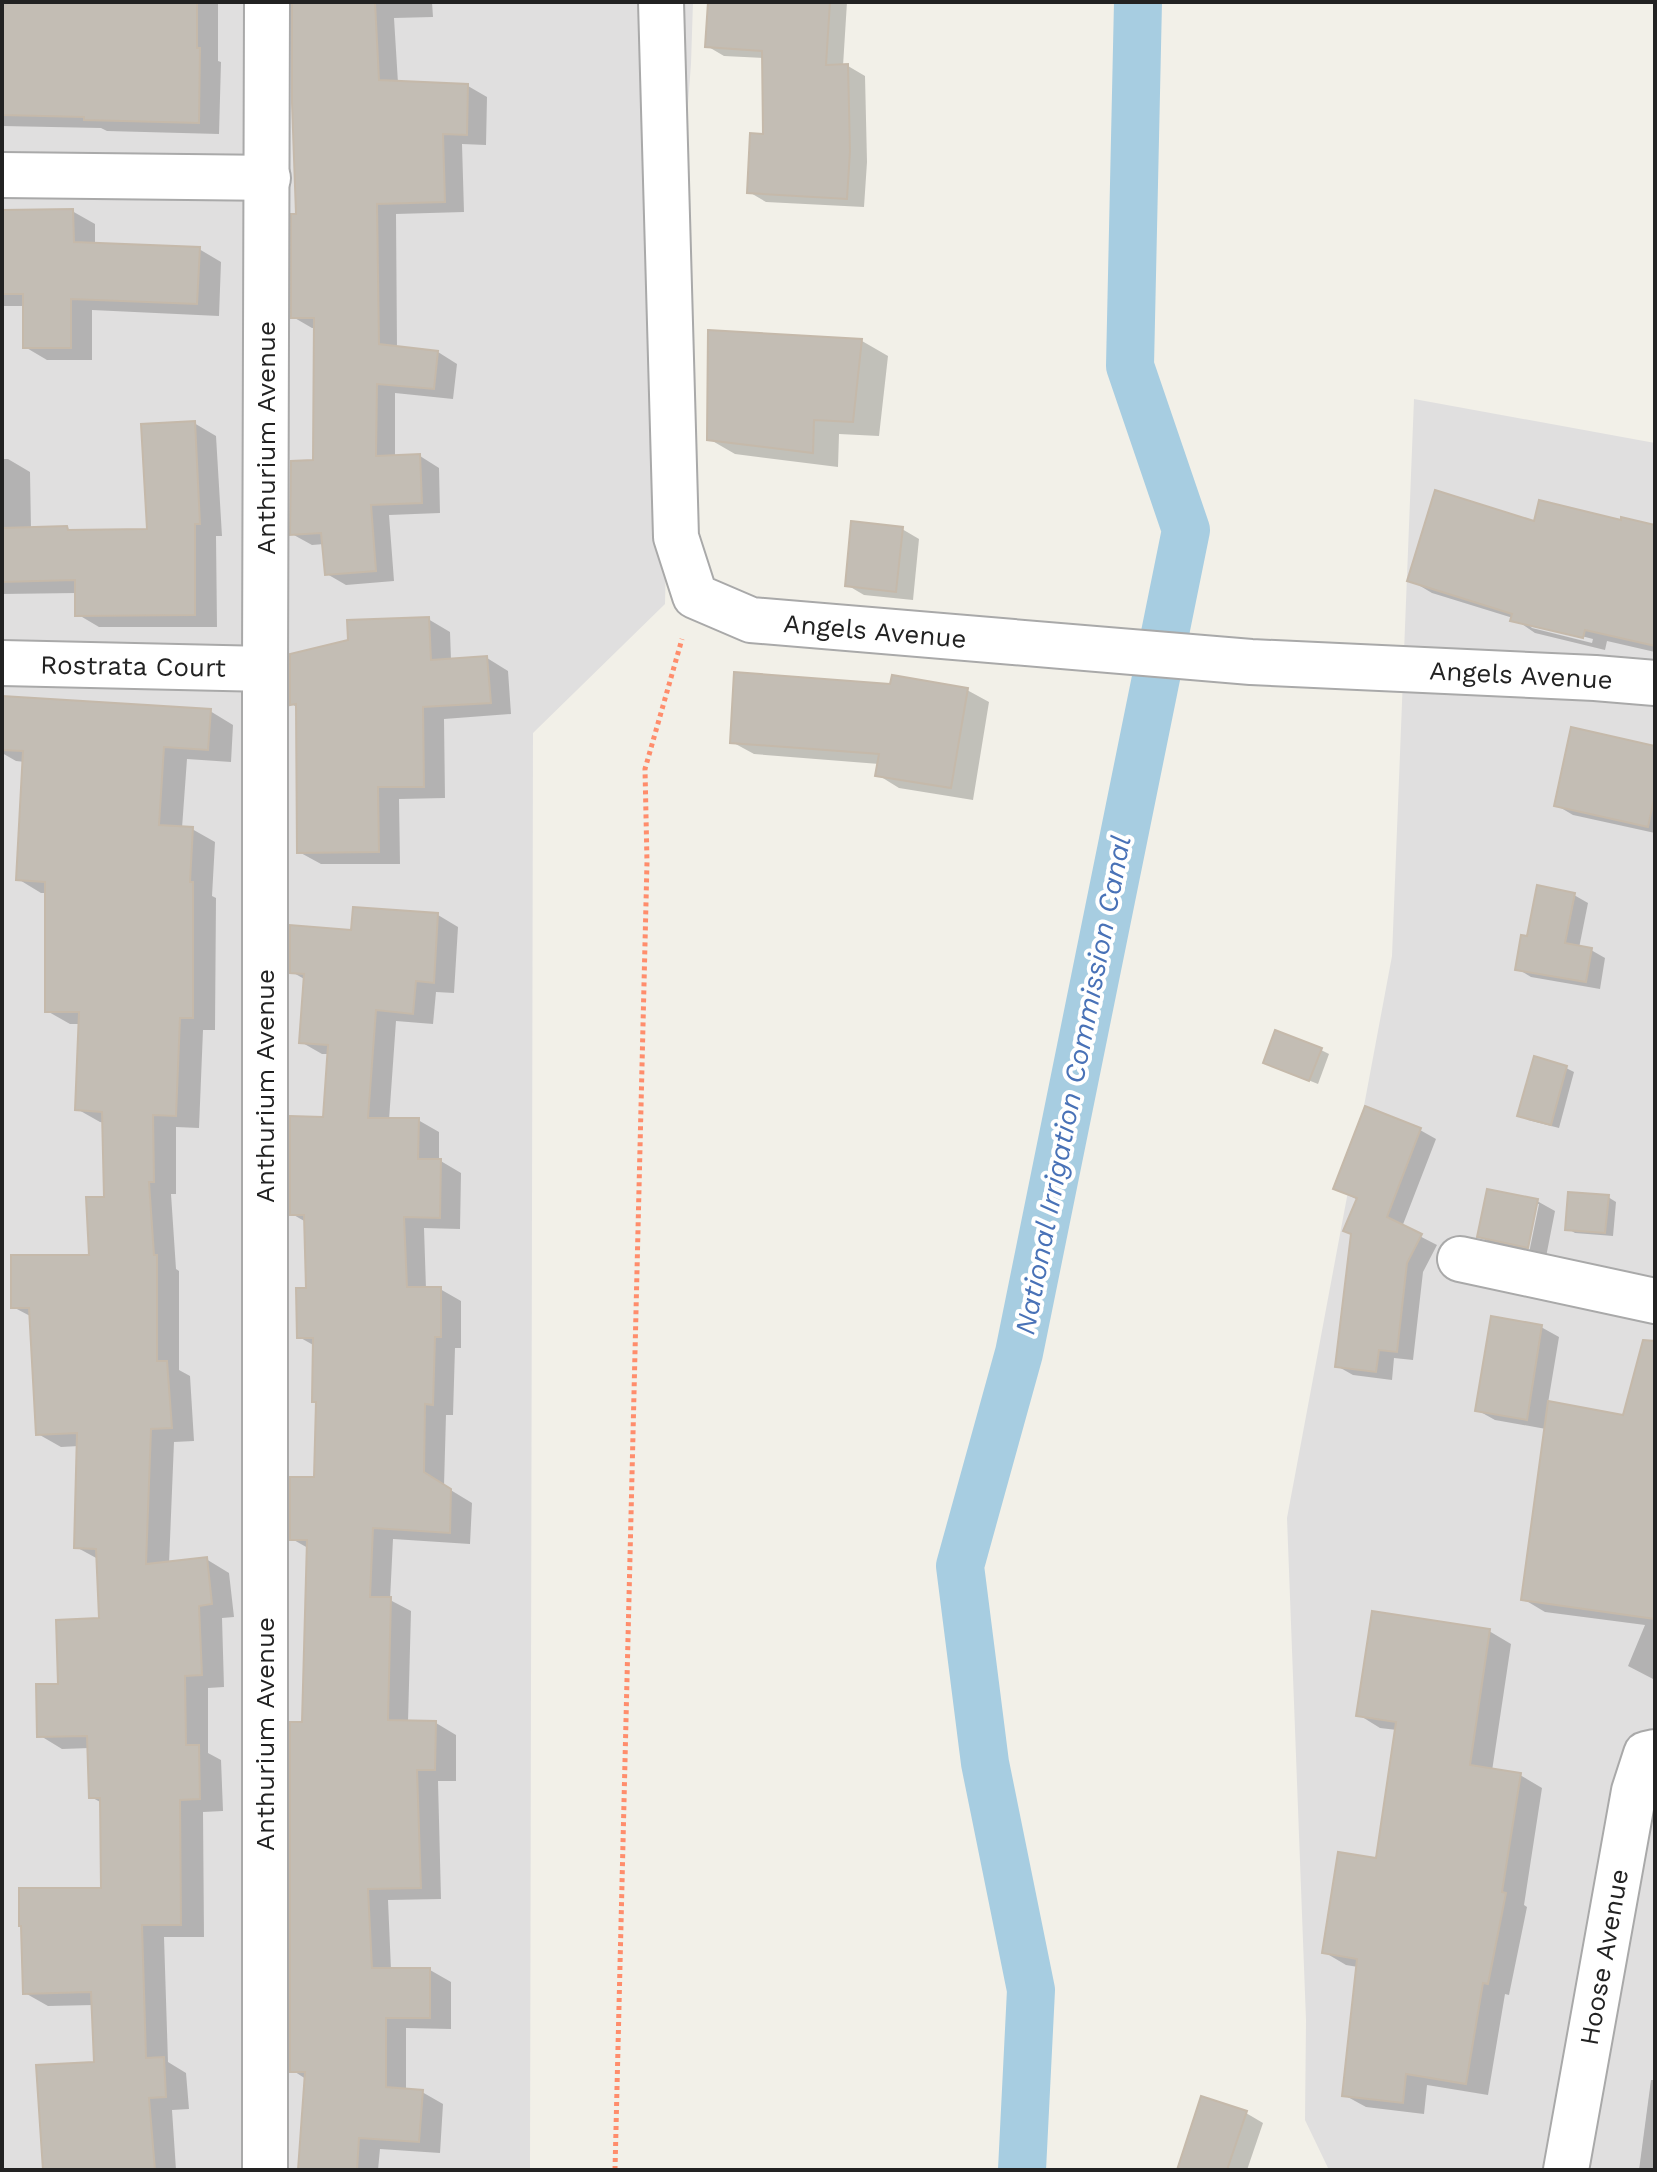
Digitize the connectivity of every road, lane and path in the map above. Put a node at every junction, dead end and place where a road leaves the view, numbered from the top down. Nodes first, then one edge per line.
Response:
1 (267, 2) edge
2 (661, 2) edge
3 (2, 175) edge
4 (268, 178) junction
5 (695, 596) junction
6 (2, 663) edge
7 (265, 669) junction
8 (1655, 683) edge
9 (1460, 1259) dead end
10 (1655, 1301) edge
11 (1655, 1752) edge
12 (265, 2170) edge
13 (615, 2170) edge
14 (1566, 2170) edge

1 - 4 street, Anthurium Avenue
2 - 5 street
3 - 4 street
4 - 7 street, Anthurium Avenue
5 - 8 street, Angels Avenue
5 - 13 path
6 - 7 street, Rostrata Court
7 - 12 street, Anthurium Avenue
9 - 10 street
11 - 14 street, Hoose Avenue

